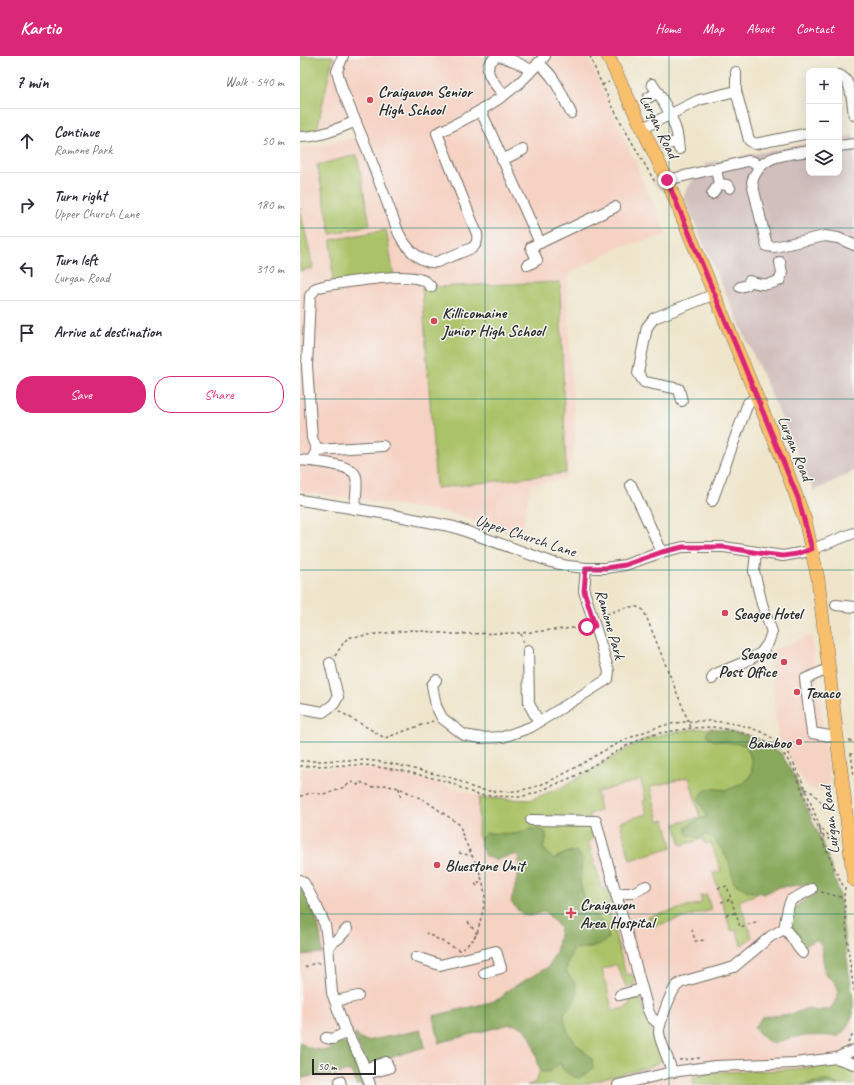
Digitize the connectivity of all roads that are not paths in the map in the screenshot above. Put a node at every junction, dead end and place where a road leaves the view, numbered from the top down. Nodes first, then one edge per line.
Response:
1 (343, 56) edge
2 (499, 56) edge
3 (608, 56) edge
4 (542, 59) edge
5 (531, 70) junction
6 (736, 72) dead end
7 (842, 77) edge
8 (736, 91) junction
9 (504, 95) junction
10 (648, 98) dead end
11 (481, 111) junction
12 (571, 113) dead end
13 (670, 114) junction
14 (854, 115) edge
15 (356, 121) junction
16 (643, 128) junction
17 (806, 134) edge
18 (300, 137) edge
19 (667, 144) dead end
20 (854, 144) edge
21 (842, 146) edge
22 (523, 150) dead end
23 (806, 152) edge
24 (502, 160) junction
25 (760, 167) junction
26 (716, 169) junction
27 (662, 183) junction
28 (719, 184) junction
29 (730, 188) dead end
30 (712, 194) dead end
31 (615, 208) dead end
32 (540, 243) junction
33 (854, 245) edge
34 (780, 262) dead end
35 (528, 265) dead end
36 (745, 284) dead end
37 (430, 287) dead end
38 (715, 294) junction
39 (757, 397) junction
40 (682, 401) dead end
41 (383, 446) dead end
42 (317, 450) junction
43 (300, 460) edge
44 (311, 461) junction
45 (631, 485) dead end
46 (300, 500) edge
47 (712, 501) dead end
48 (354, 509) junction
49 (854, 533) edge
50 (812, 549) junction
51 (662, 552) junction
52 (756, 553) junction
53 (586, 568) junction
54 (836, 605) dead end
55 (854, 607) edge
56 (528, 651) dead end
57 (330, 663) road end
58 (828, 669) junction
59 (712, 679) dead end
60 (436, 680) dead end
61 (300, 708) edge
62 (539, 722) junction
63 (842, 739) junction
64 (531, 820) dead end
65 (300, 880) edge
66 (850, 882) edge
67 (643, 887) dead end
68 (812, 889) road end
69 (621, 894) junction
70 (347, 929) dead end
71 (784, 929) junction
72 (328, 946) junction
73 (803, 953) dead end
74 (416, 957) dead end
75 (484, 973) dead end
76 (642, 989) junction
77 (358, 996) dead end
78 (620, 996) dead end
79 (334, 1001) junction
80 (660, 1025) junction
81 (854, 1050) edge
82 (836, 1058) junction
83 (854, 1064) edge
84 (389, 1068) dead end
85 (366, 1071) junction
86 (672, 1072) junction
87 (370, 1085) edge
88 (618, 1085) edge

1 - 15 street
2 - 5 street
2 - 9 street
3 - 16 main road, Lurgan Road
4 - 5 street
4 - 12 street
5 - 9 street
6 - 8 street
7 - 14 street
8 - 13 street
8 - 17 street
9 - 11 street
10 - 13 street
11 - 15 street
11 - 24 street
13 - 16 street
13 - 19 street
15 - 18 street
16 - 27 main road, Lurgan Road
20 - 21 street
22 - 24 street
23 - 25 street
24 - 32 street
25 - 26 street
25 - 33 street
26 - 27 street
26 - 28 street
27 - 38 main road, Lurgan Road
28 - 29 street
28 - 30 street
31 - 32 street
32 - 35 street
34 - 36 street
37 - 42 street
38 - 39 main road, Lurgan Road
38 - 40 street
39 - 47 street
39 - 50 main road, Lurgan Road
41 - 42 street
42 - 44 street
43 - 44 street
44 - 48 street
45 - 51 street
46 - 48 street, Upper Church Lane
48 - 53 street, Upper Church Lane
49 - 50 street, Upper Church Lane
50 - 52 street, Upper Church Lane
50 - 58 main road, Lurgan Road
51 - 52 street, Upper Church Lane
51 - 53 street, Upper Church Lane
52 - 59 street
53 - 62 street, Ramone Park
54 - 55 street
56 - 62 street
57 - 61 street
58 - 63 main road, Lurgan Road
58 - 63 street
60 - 62 street, Ramone Park
63 - 66 main road, Lurgan Road, bridge
64 - 69 street
65 - 72 street
67 - 69 street
68 - 71 street
69 - 76 street
70 - 72 street
71 - 73 street
71 - 80 street
72 - 79 street
74 - 75 street
76 - 78 street
76 - 80 street
77 - 79 street
79 - 85 street
80 - 86 street
81 - 82 street
82 - 83 street
82 - 86 street
84 - 85 street
85 - 87 street
86 - 88 street

